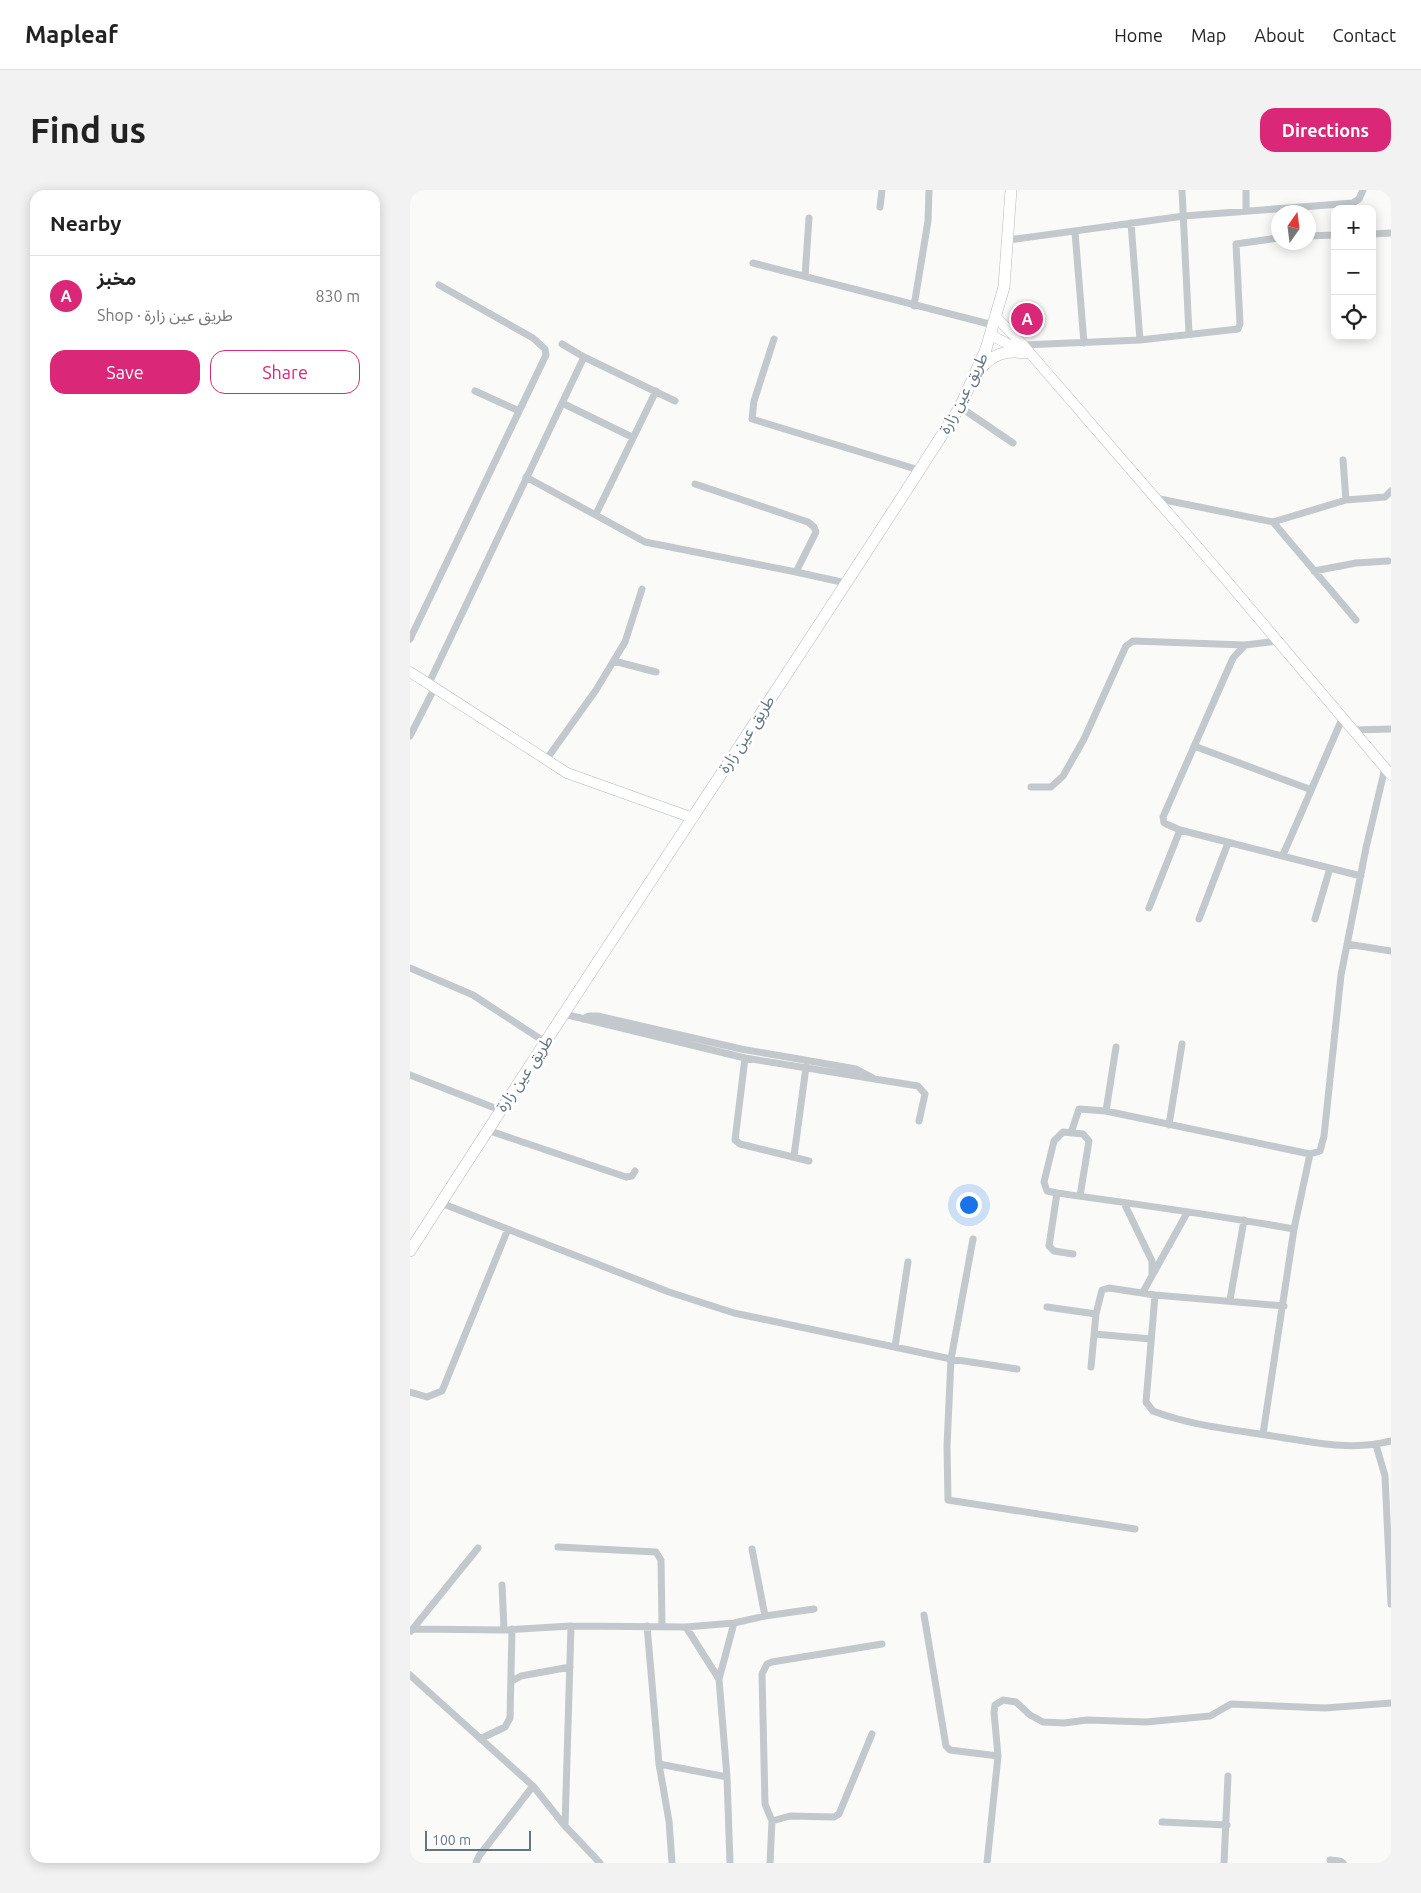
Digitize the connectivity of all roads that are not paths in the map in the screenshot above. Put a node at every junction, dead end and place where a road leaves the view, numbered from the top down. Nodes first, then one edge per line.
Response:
1 (882, 190) edge
2 (929, 190) edge
3 (1010, 190) edge
4 (1182, 190) edge
5 (1246, 190) edge
6 (1363, 190) edge
7 (880, 207) dead end
8 (1246, 211) junction
9 (1184, 216) junction
10 (809, 218) dead end
11 (1132, 222) junction
12 (1075, 232) junction
13 (1391, 233) edge
14 (1376, 234) edge
15 (1331, 235) edge
16 (1316, 236) edge
17 (1271, 239) edge
18 (1008, 240) junction
19 (753, 264) dead end
20 (805, 276) junction
21 (439, 285) dead end
22 (914, 306) junction
23 (993, 325) junction
24 (1189, 334) junction
25 (774, 339) dead end
26 (1140, 340) junction
27 (1084, 343) junction
28 (562, 344) dead end
29 (1026, 351) junction
30 (584, 357) junction
31 (976, 375) junction
32 (474, 391) dead end
33 (656, 391) junction
34 (675, 400) dead end
35 (562, 403) junction
36 (960, 407) junction
37 (519, 412) junction
38 (632, 437) junction
39 (1013, 443) dead end
40 (1343, 460) dead end
41 (919, 470) junction
42 (526, 477) junction
43 (695, 484) dead end
44 (1391, 491) edge
45 (1154, 498) junction
46 (1346, 500) junction
47 (596, 514) junction
48 (1273, 522) junction
49 (1388, 561) dead end
50 (1314, 571) junction
51 (796, 572) junction
52 (846, 583) junction
53 (642, 589) dead end
54 (1356, 620) dead end
55 (410, 639) edge
56 (1278, 641) junction
57 (1245, 645) junction
58 (614, 661) junction
59 (410, 672) edge
60 (656, 672) dead end
61 (432, 685) junction
62 (1342, 718) junction
63 (1391, 729) edge
64 (1353, 730) junction
65 (410, 736) edge
66 (1194, 746) junction
67 (546, 760) junction
68 (1388, 772) edge
69 (1031, 787) dead end
70 (1309, 790) junction
71 (693, 818) junction
72 (1180, 830) junction
73 (1228, 843) junction
74 (1283, 855) junction
75 (1330, 868) junction
76 (1361, 876) junction
77 (1149, 908) dead end
78 (1199, 919) dead end
79 (1315, 919) dead end
80 (1347, 944) junction
81 (1391, 952) edge
82 (410, 968) edge
83 (564, 1014) junction
84 (582, 1019) junction
85 (545, 1042) junction
86 (1182, 1044) dead end
87 (1116, 1047) dead end
88 (745, 1058) junction
89 (806, 1067) junction
90 (410, 1075) edge
91 (873, 1079) junction
92 (500, 1110) junction
93 (1106, 1111) junction
94 (919, 1121) dead end
95 (1169, 1125) junction
96 (487, 1130) junction
97 (1071, 1133) junction
98 (1310, 1154) junction
99 (794, 1156) junction
100 (809, 1161) dead end
101 (635, 1171) dead end
102 (1057, 1193) junction
103 (1080, 1196) junction
104 (441, 1203) junction
105 (1124, 1203) junction
106 (1187, 1212) junction
107 (1244, 1220) junction
108 (508, 1229) junction
109 (1294, 1229) junction
110 (972, 1240) dead end
111 (410, 1251) edge
112 (1073, 1254) dead end
113 (908, 1262) dead end
114 (1152, 1274) junction
115 (1143, 1292) junction
116 (1155, 1295) junction
117 (1230, 1300) junction
118 (1284, 1306) junction
119 (1047, 1307) dead end
120 (1096, 1314) junction
121 (1094, 1334) junction
122 (1151, 1339) junction
123 (895, 1347) junction
124 (951, 1359) junction
125 (1091, 1367) dead end
126 (1017, 1369) dead end
127 (410, 1392) edge
128 (1263, 1434) junction
129 (1391, 1441) edge
130 (1376, 1445) junction
131 (1135, 1529) dead end
132 (558, 1547) dead end
133 (478, 1548) dead end
134 (752, 1549) dead end
135 (502, 1585) dead end
136 (1391, 1604) edge
137 (814, 1609) dead end
138 (924, 1615) dead end
139 (765, 1616) junction
140 (734, 1623) junction
141 (571, 1626) junction
142 (647, 1626) junction
143 (662, 1626) junction
144 (686, 1627) junction
145 (411, 1630) edge
146 (508, 1630) junction
147 (882, 1644) dead end
148 (570, 1667) junction
149 (410, 1675) edge
150 (719, 1679) junction
151 (512, 1681) junction
152 (1391, 1703) edge
153 (872, 1734) dead end
154 (482, 1738) junction
155 (998, 1756) junction
156 (659, 1764) junction
157 (1228, 1776) dead end
158 (727, 1777) junction
159 (533, 1786) junction
160 (772, 1821) junction
161 (1162, 1822) dead end
162 (1227, 1825) junction
163 (565, 1826) junction
164 (1330, 1860) dead end
165 (476, 1863) edge
166 (600, 1863) edge
167 (672, 1863) edge
168 (730, 1863) edge
169 (770, 1863) edge
170 (987, 1863) edge
171 (1224, 1863) edge
172 (1342, 1863) edge

1 - 7 street
2 - 22 street
3 - 18 main road, طريق عين زارة
4 - 9 street
5 - 8 street
6 - 8 street
8 - 9 street
9 - 11 street
9 - 24 street
10 - 20 street
11 - 12 street
11 - 26 street
12 - 18 street
12 - 27 street
13 - 14 street
15 - 16 street
17 - 24 street
18 - 23 main road, طريق عين زارة
19 - 20 street
20 - 22 street
21 - 37 street
22 - 23 street
23 - 29 street
23 - 29 street
23 - 31 main road, طريق عين زارة
24 - 26 street
25 - 41 street
26 - 27 street
27 - 29 street
28 - 30 street
29 - 31 main road
29 - 45 street
30 - 33 street
30 - 35 street
31 - 36 main road, طريق عين زارة
32 - 37 street
33 - 34 street
33 - 38 street
35 - 38 street
35 - 42 street
36 - 39 street
36 - 41 main road, طريق عين زارة
37 - 55 street
38 - 47 street
40 - 46 street
41 - 52 main road, طريق عين زارة
42 - 47 street
42 - 61 street
43 - 51 street
44 - 46 street
45 - 48 street
45 - 56 street
46 - 48 street
47 - 51 street
48 - 50 street
49 - 50 street
50 - 54 street
51 - 52 street
52 - 71 main road, طريق عين زارة
53 - 58 street
56 - 57 street
56 - 62 street
57 - 66 street
57 - 69 street
58 - 60 street
58 - 67 street
59 - 61 street
61 - 65 street
61 - 67 street
62 - 64 street
62 - 70 street
63 - 64 street
64 - 68 street
66 - 70 street
66 - 72 street
67 - 71 street
68 - 76 street
70 - 74 street
71 - 83 main road, طريق عين زارة
72 - 73 street
72 - 77 street
73 - 74 street
73 - 78 street
74 - 75 street
75 - 76 street
75 - 79 street
76 - 80 street
80 - 81 street
80 - 98 street
82 - 85 street
83 - 84 street
83 - 85 main road, طريق عين زارة
84 - 88 street
84 - 91 street
85 - 92 main road, طريق عين زارة
86 - 95 street
87 - 93 street
88 - 89 street
88 - 99 street
89 - 91 street
89 - 99 street
90 - 92 street
91 - 94 street
92 - 96 main road, طريق عين زارة
93 - 95 street
93 - 97 street
95 - 98 street
96 - 101 street
96 - 104 main road, طريق عين زارة
97 - 102 street
97 - 103 street
98 - 109 street
99 - 100 street
102 - 103 street
102 - 112 street
103 - 105 street
104 - 108 street
104 - 111 main road, طريق عين زارة
105 - 106 street
105 - 114 street
106 - 107 street
106 - 114 street
107 - 109 street
107 - 117 street
108 - 123 street
108 - 127 street
109 - 118 street
110 - 124 street
113 - 123 street
114 - 115 street
115 - 116 street
115 - 120 street
116 - 117 street
116 - 122 street
117 - 118 street
118 - 128 street
119 - 120 street
120 - 121 street
121 - 122 street
121 - 125 street
122 - 128 street
123 - 124 street
124 - 126 street
124 - 131 street
128 - 130 street
129 - 130 street
130 - 136 street
132 - 143 street
133 - 145 street
134 - 139 street
135 - 146 street
137 - 139 street
138 - 155 street
139 - 140 street
140 - 144 street
140 - 150 street
141 - 142 street
141 - 146 street
141 - 148 street
142 - 143 street
142 - 156 street
143 - 144 street
144 - 150 street
145 - 146 street
146 - 151 street
147 - 160 street
148 - 151 street
148 - 163 street
149 - 154 street
150 - 158 street
151 - 154 street
152 - 155 street
153 - 160 street
154 - 159 street
155 - 170 street
156 - 158 street
156 - 167 street
157 - 162 street
158 - 168 street
159 - 163 street
159 - 165 street
160 - 169 street
161 - 162 street
162 - 171 street
163 - 166 street
164 - 172 street

